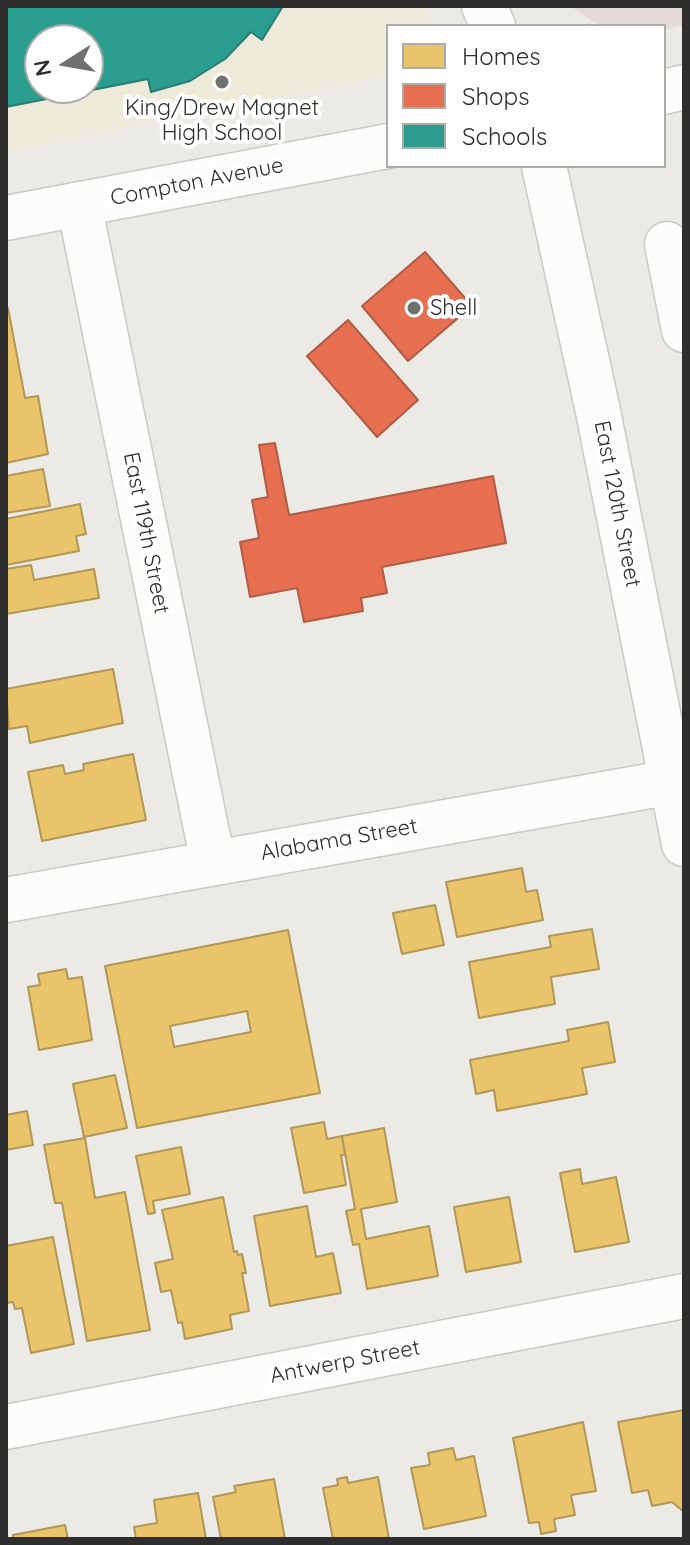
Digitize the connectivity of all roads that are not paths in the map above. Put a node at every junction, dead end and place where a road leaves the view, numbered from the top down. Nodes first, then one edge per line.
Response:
1 (386, 146) edge
2 (544, 168) edge
3 (79, 204) junction
4 (6, 218) edge
5 (667, 244) dead end
6 (684, 330) edge
7 (672, 782) junction
8 (684, 844) edge
9 (213, 862) junction
10 (6, 900) edge
11 (684, 1296) edge
12 (6, 1427) edge

1 - 3 street, Compton Avenue
2 - 7 street, East 120th Street
3 - 4 street, Compton Avenue
3 - 9 street, East 119th Street
5 - 6 street
7 - 8 street, East 120th Street
7 - 9 street, Alabama Street
9 - 10 street, Alabama Street
11 - 12 street, Antwerp Street

